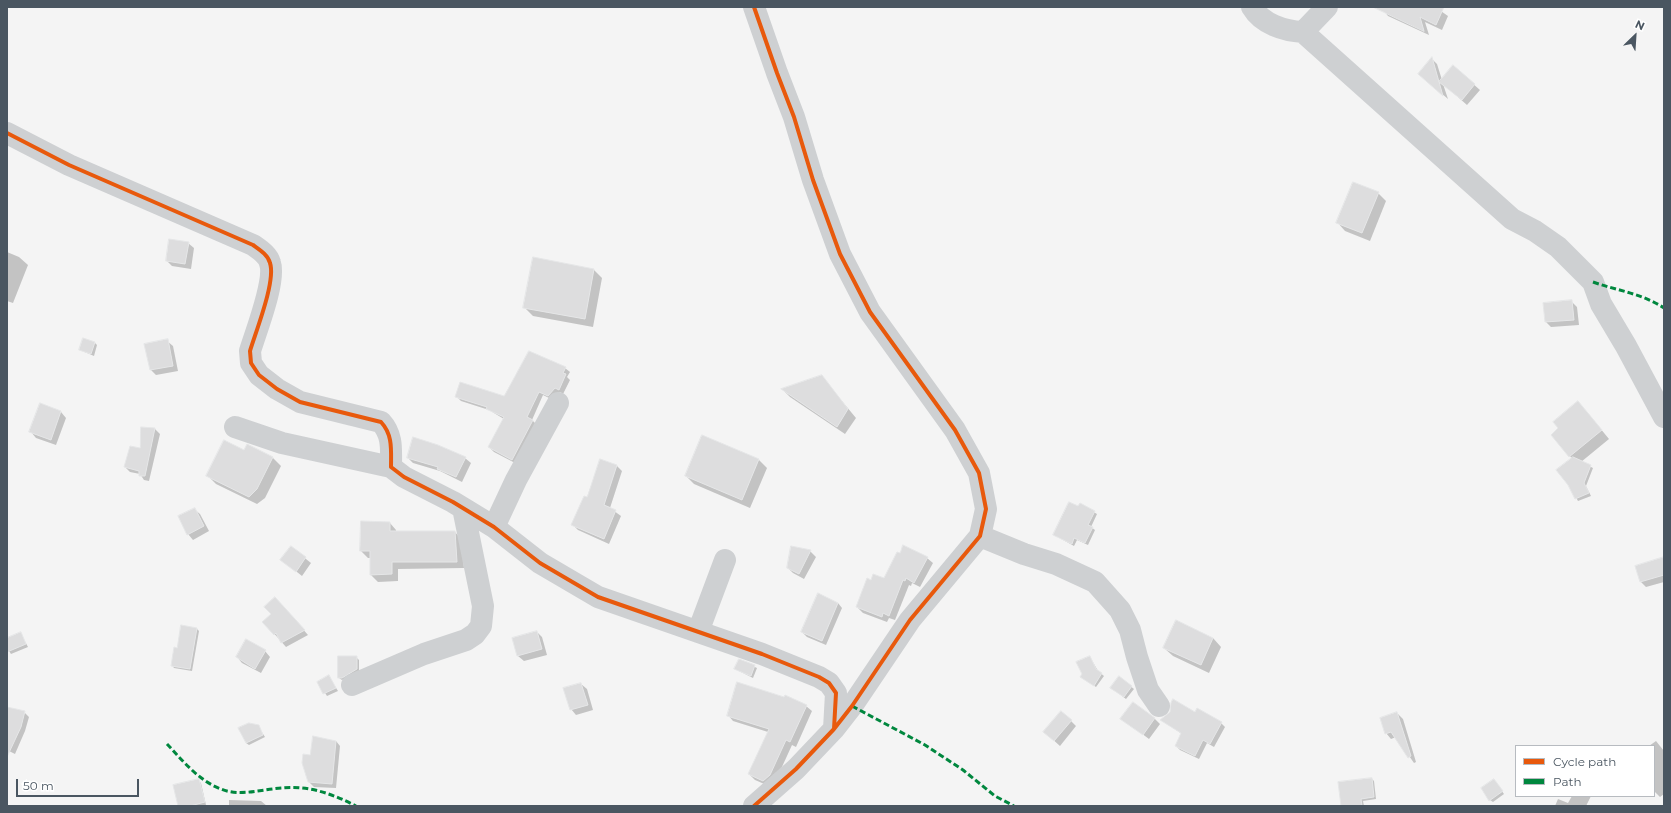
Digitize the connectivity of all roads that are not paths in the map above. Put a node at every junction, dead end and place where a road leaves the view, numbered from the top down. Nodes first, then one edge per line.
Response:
1 (754, 7) edge
2 (1252, 7) edge
3 (1327, 7) edge
4 (1303, 32) junction
5 (7, 133) edge
6 (558, 403) dead end
7 (1664, 417) edge
8 (235, 426) dead end
9 (391, 467) junction
10 (463, 508) junction
11 (494, 527) junction
12 (980, 536) junction
13 (725, 560) dead end
14 (698, 632) junction
15 (352, 685) dead end
16 (1159, 706) dead end
17 (834, 729) junction
18 (754, 806) edge

1 - 12 street
2 - 4 street
3 - 4 street
4 - 7 street
5 - 9 street
6 - 11 street
8 - 9 street
9 - 10 street
10 - 11 street
10 - 15 street
11 - 14 street
12 - 16 street
12 - 17 street
13 - 14 street
14 - 17 street
17 - 18 street

